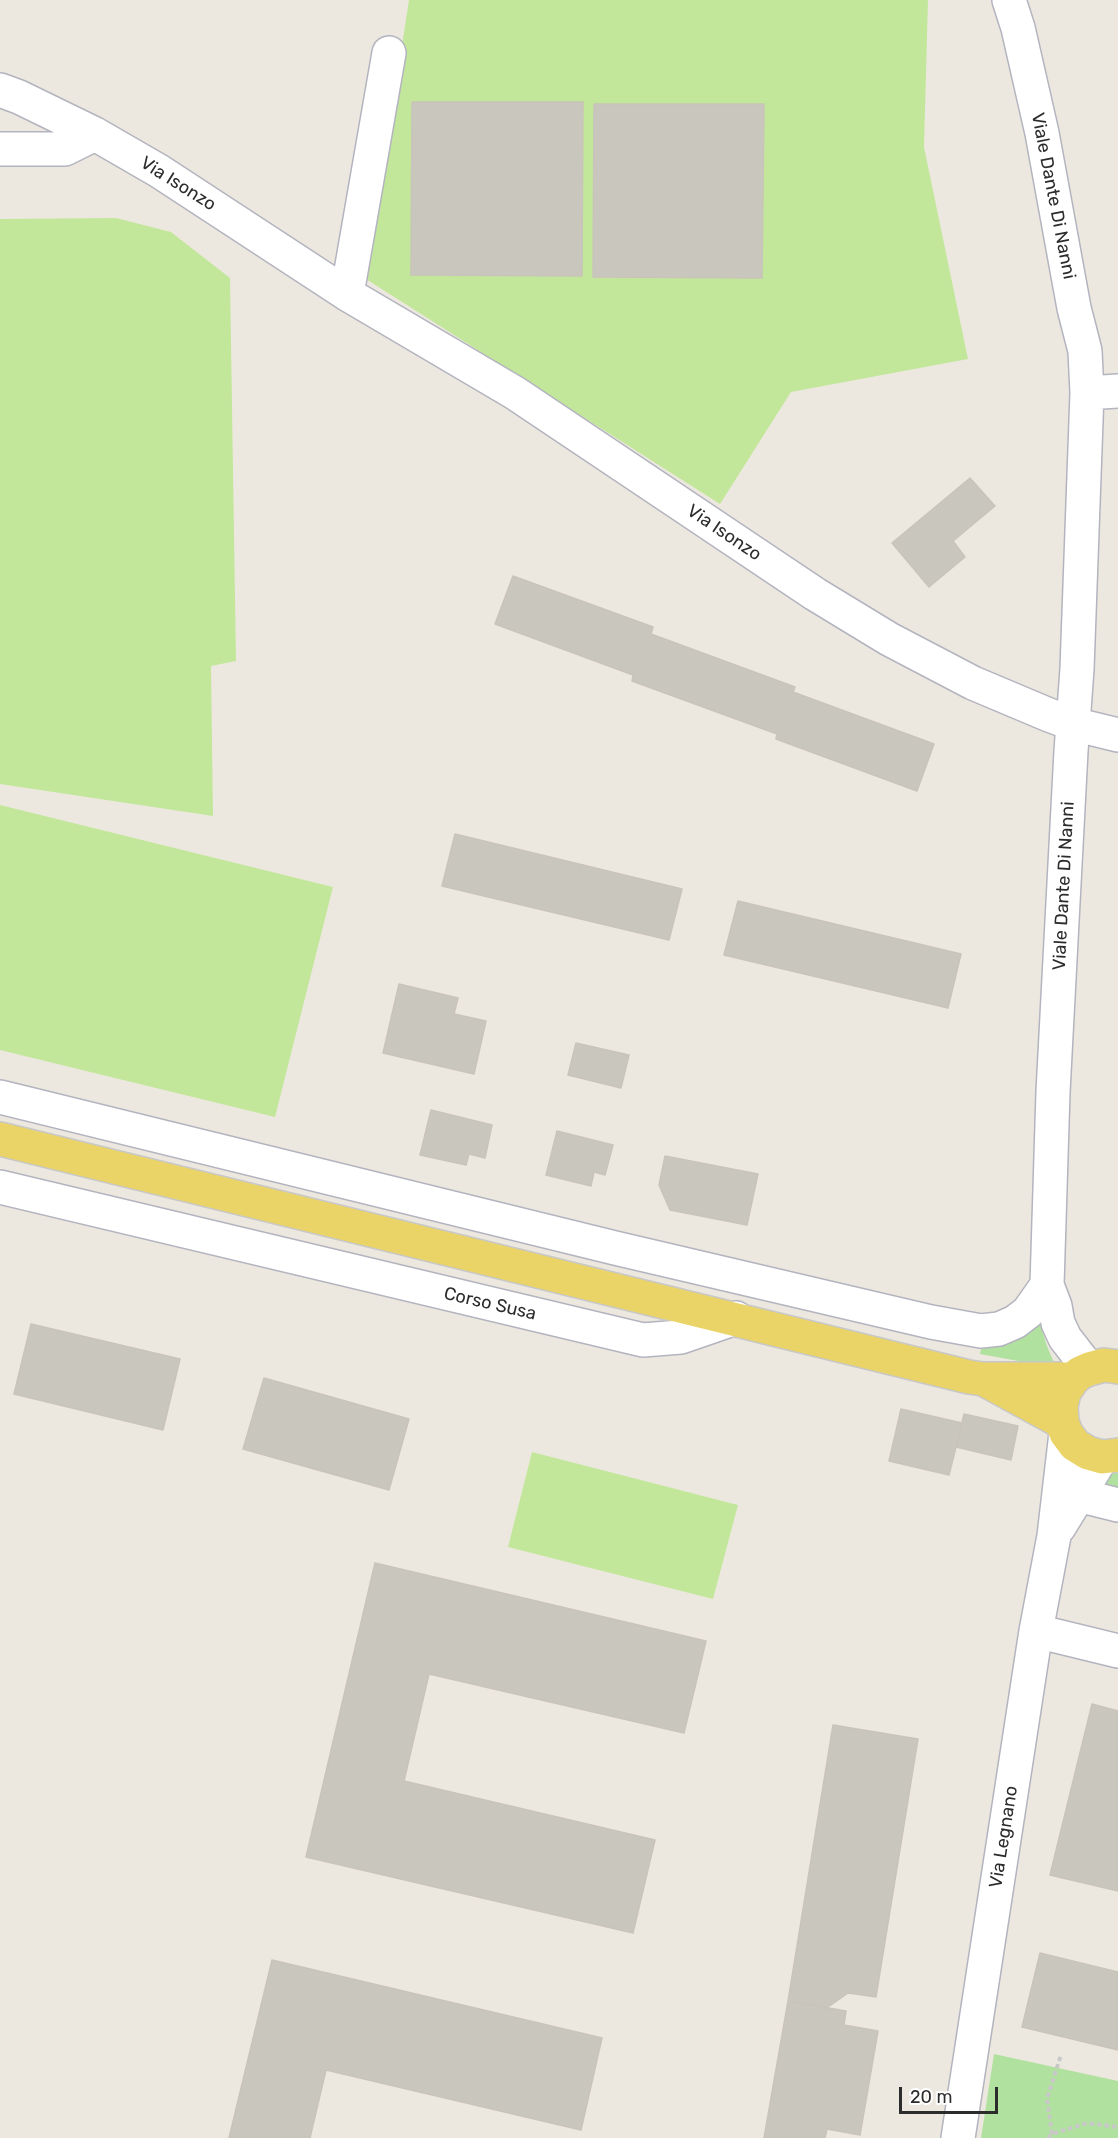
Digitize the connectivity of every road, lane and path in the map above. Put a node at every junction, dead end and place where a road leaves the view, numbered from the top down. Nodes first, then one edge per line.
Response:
1 (1009, 0) edge
2 (388, 53) dead end
3 (0, 90) edge
4 (95, 134) junction
5 (0, 149) edge
6 (347, 294) junction
7 (1103, 392) edge
8 (1073, 724) junction
9 (1118, 735) edge
10 (0, 1096) edge
11 (100, 1122) junction
12 (0, 1139) edge
13 (39, 1149) junction
14 (91, 1161) junction
15 (14, 1190) edge
16 (255, 1202) junction
17 (486, 1216) junction
18 (244, 1246) junction
19 (478, 1256) junction
20 (1047, 1285) junction
21 (736, 1318) junction
22 (931, 1322) junction
23 (923, 1365) junction
24 (1093, 1372) edge
25 (983, 1379) junction
26 (1064, 1428) junction
27 (1110, 1456) edge
28 (1078, 1495) junction
29 (1118, 1505) edge
30 (1054, 1536) junction
31 (1036, 1631) junction
32 (1118, 1651) edge
33 (1060, 2055) dead end
34 (1118, 2127) edge
35 (1052, 2134) junction
36 (958, 2138) edge
37 (1048, 2138) edge

1 - 7 street, Viale Dante Di Nanni
2 - 6 street
3 - 4 street, Via Isonzo
4 - 5 street
4 - 6 street, Via Isonzo
6 - 8 street, Via Isonzo
7 - 8 street, Viale Dante Di Nanni
8 - 9 street, Via Isonzo
8 - 20 street, Viale Dante Di Nanni
10 - 11 street
11 - 14 street
11 - 17 street
12 - 13 main road
13 - 14 main road
13 - 15 street, Corso Susa
14 - 16 main road
15 - 18 street, Corso Susa
16 - 18 street
16 - 19 main road
17 - 19 street
17 - 22 street
18 - 21 street, Corso Susa
19 - 21 main road
20 - 22 street
20 - 24 street, Viale Dante Di Nanni
21 - 23 main road
22 - 23 street
23 - 25 main road
24 - 25 main road
24 - 26 main road
25 - 26 main road
26 - 27 main road
26 - 30 street, Via Legnano
27 - 28 street, Via Legnano
28 - 29 street
28 - 30 street, Via Legnano
30 - 31 street, Via Legnano
31 - 32 street
31 - 36 street, Via Legnano
33 - 35 path
34 - 35 path
35 - 37 path

